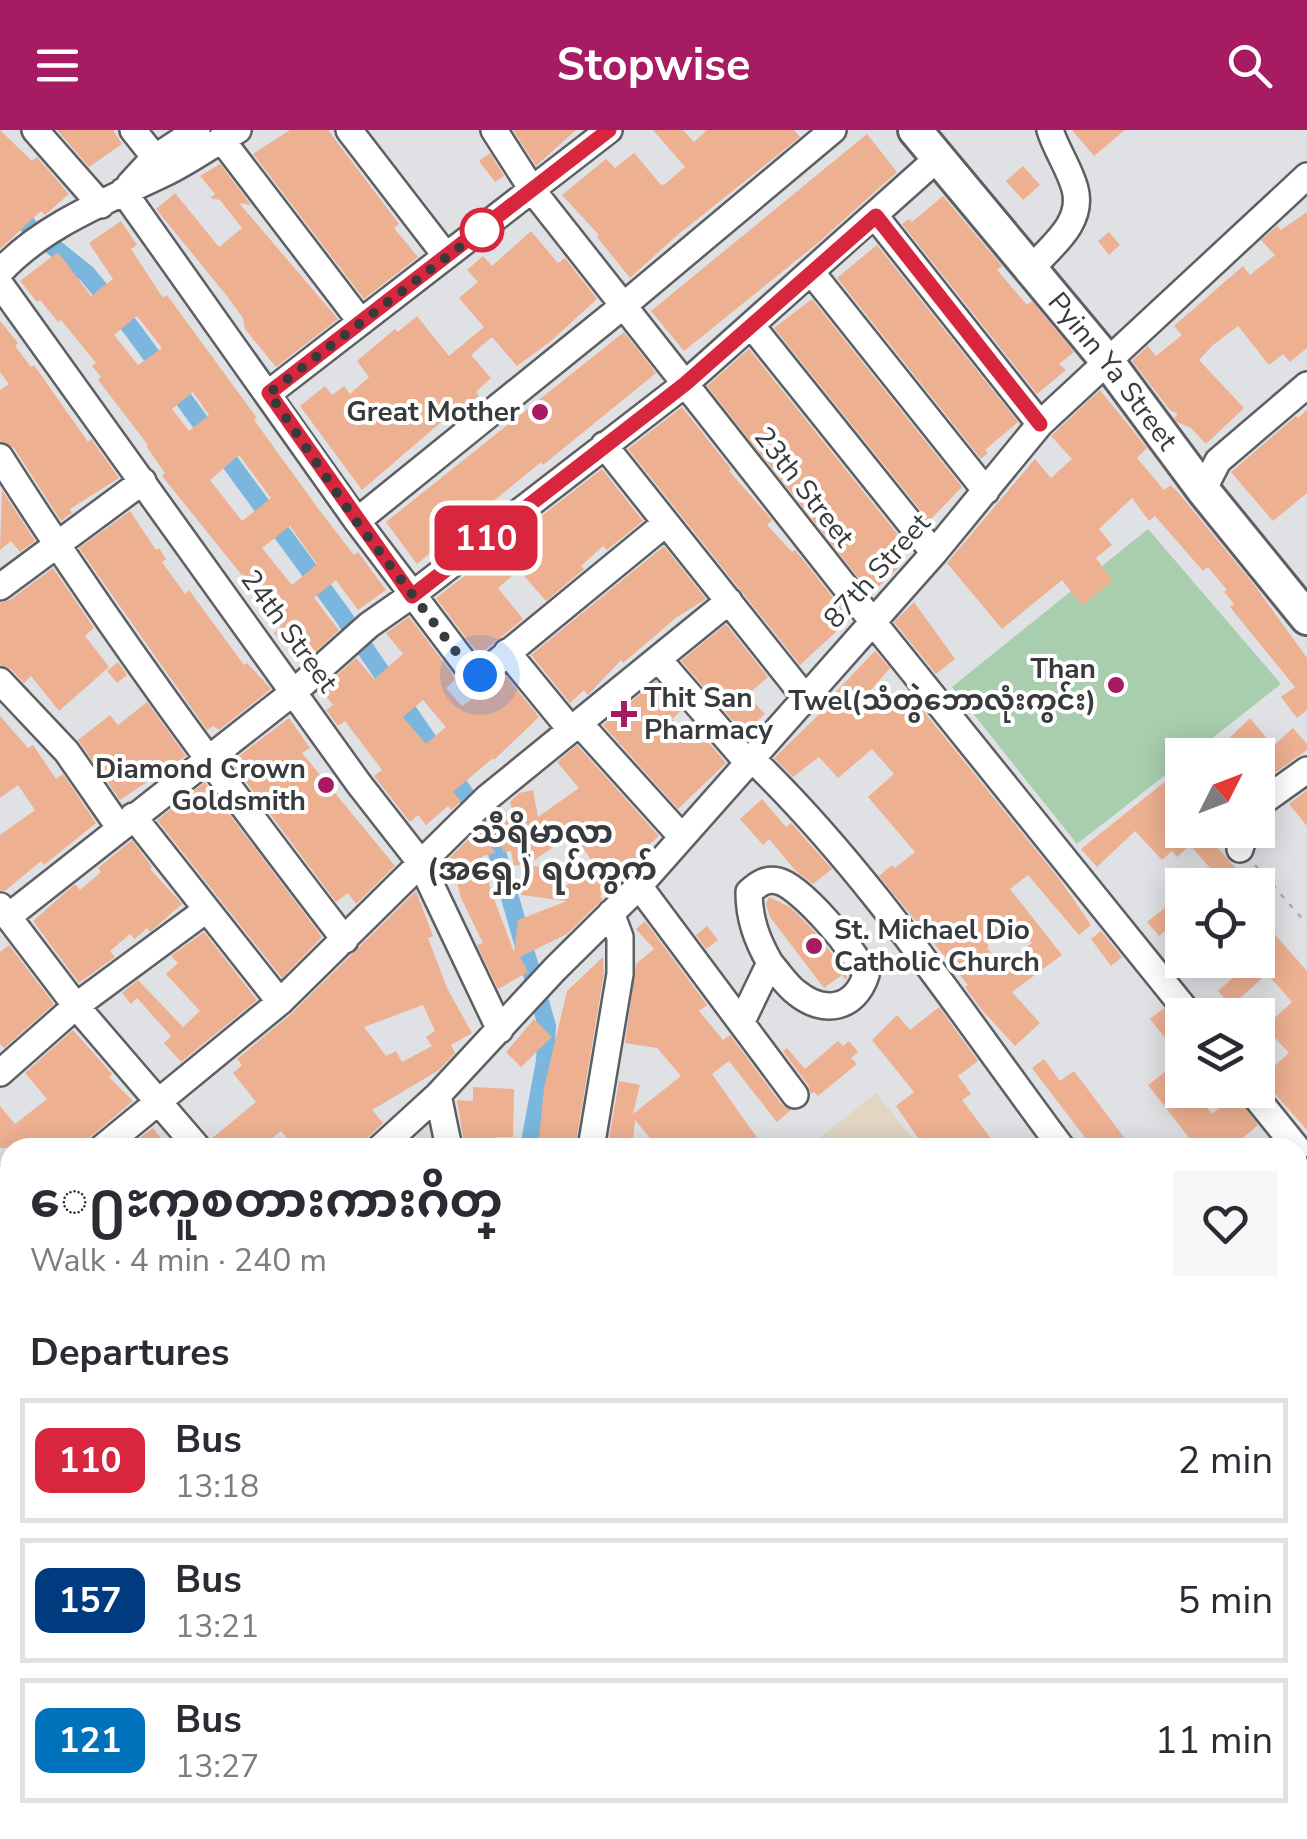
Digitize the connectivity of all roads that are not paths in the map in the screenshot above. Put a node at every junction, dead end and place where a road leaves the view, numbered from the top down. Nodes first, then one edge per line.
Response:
1 (36, 130) edge
2 (133, 130) edge
3 (349, 130) edge
4 (494, 130) edge
5 (609, 130) edge
6 (833, 130) edge
7 (915, 130) edge
8 (1050, 130) edge
9 (219, 133) edge
10 (938, 157) junction
11 (161, 166) junction
12 (1307, 176) edge
13 (533, 192) junction
14 (112, 198) junction
15 (876, 216) junction
16 (446, 256) junction
17 (1030, 268) junction
18 (1, 271) edge
19 (812, 273) junction
20 (623, 306) junction
21 (360, 322) junction
22 (751, 325) junction
23 (1108, 362) junction
24 (685, 384) junction
25 (1307, 385) edge
26 (269, 393) junction
27 (1040, 424) junction
28 (604, 445) junction
29 (0, 457) edge
30 (143, 481) junction
31 (1203, 490) junction
32 (986, 492) junction
33 (356, 521) junction
34 (666, 522) junction
35 (55, 544) junction
36 (934, 553) junction
37 (0, 588) edge
38 (412, 596) junction
39 (729, 601) junction
40 (1307, 618) edge
41 (872, 622) junction
42 (507, 652) junction
43 (659, 660) junction
44 (0, 681) edge
45 (295, 691) junction
46 (804, 696) junction
47 (575, 726) junction
48 (206, 760) junction
49 (751, 762) junction
50 (1307, 770) edge
51 (1275, 793) edge
52 (126, 822) junction
53 (682, 837) junction
54 (420, 862) junction
55 (639, 886) junction
56 (206, 910) junction
57 (4, 911) edge
58 (611, 913) junction
59 (345, 940) junction
60 (770, 964) junction
61 (1176, 998) edge
62 (280, 1002) junction
63 (76, 1006) junction
64 (742, 1021) junction
65 (500, 1030) junction
66 (0, 1073) edge
67 (438, 1095) junction
68 (795, 1095) dead end
69 (159, 1101) junction
70 (1265, 1108) edge
71 (114, 1138) edge
72 (190, 1138) edge
73 (391, 1138) edge
74 (446, 1138) edge
75 (593, 1138) edge
76 (1055, 1138) edge
77 (1289, 1138) edge

1 - 14 street
2 - 11 street
3 - 16 street
4 - 13 street, 23th Street
5 - 13 street
6 - 20 street
7 - 10 main road, Pyinn Ya Street
8 - 17 street
9 - 11 street
9 - 21 street
10 - 15 street
10 - 17 main road, Pyinn Ya Street
11 - 14 street
12 - 23 street, 87th Street
13 - 16 street
13 - 20 street, 23th Street
14 - 18 street
14 - 26 street
15 - 19 street
15 - 27 street
16 - 21 street
17 - 23 main road, Pyinn Ya Street
18 - 30 street, 24th Street
19 - 22 street
19 - 32 street
20 - 24 street, 23th Street
20 - 33 street
21 - 26 street
22 - 24 street
22 - 36 street
23 - 27 street, 87th Street
23 - 31 main road, Pyinn Ya Street
24 - 28 street
24 - 41 street, 23th Street
25 - 31 street
26 - 33 street
27 - 32 street, 87th Street
28 - 34 street
28 - 38 street
29 - 35 street
30 - 35 street
30 - 45 street, 24th Street
31 - 40 main road, Pyinn Ya Street
32 - 36 street, 87th Street
33 - 38 street
34 - 39 street
34 - 42 street
35 - 37 street
35 - 48 street
36 - 41 street, 87th Street
38 - 42 street
38 - 45 street
39 - 43 street
39 - 46 street
41 - 46 street, 87th Street
41 - 61 street, 23th Street
42 - 47 street
43 - 47 street
43 - 49 street
44 - 52 street
45 - 48 street
45 - 54 street, 24th Street
46 - 49 street, 87th Street
47 - 53 street
47 - 54 street
48 - 52 street
48 - 59 street
49 - 53 street, 87th Street
49 - 76 street
50 - 51 street
52 - 56 street
52 - 57 street
53 - 55 street, 87th Street
54 - 59 street
54 - 65 street, 24th Street
55 - 58 street, 87th Street
55 - 64 street
56 - 62 street
56 - 63 street
57 - 63 street
58 - 65 street, 87th Street
58 - 75 street
59 - 62 street
60 - 60 street
60 - 64 street
62 - 69 street
63 - 66 street
63 - 69 street
64 - 68 street
65 - 67 street, 87th Street
67 - 73 street, 87th Street
67 - 74 street
69 - 71 street
69 - 72 street
70 - 77 street

